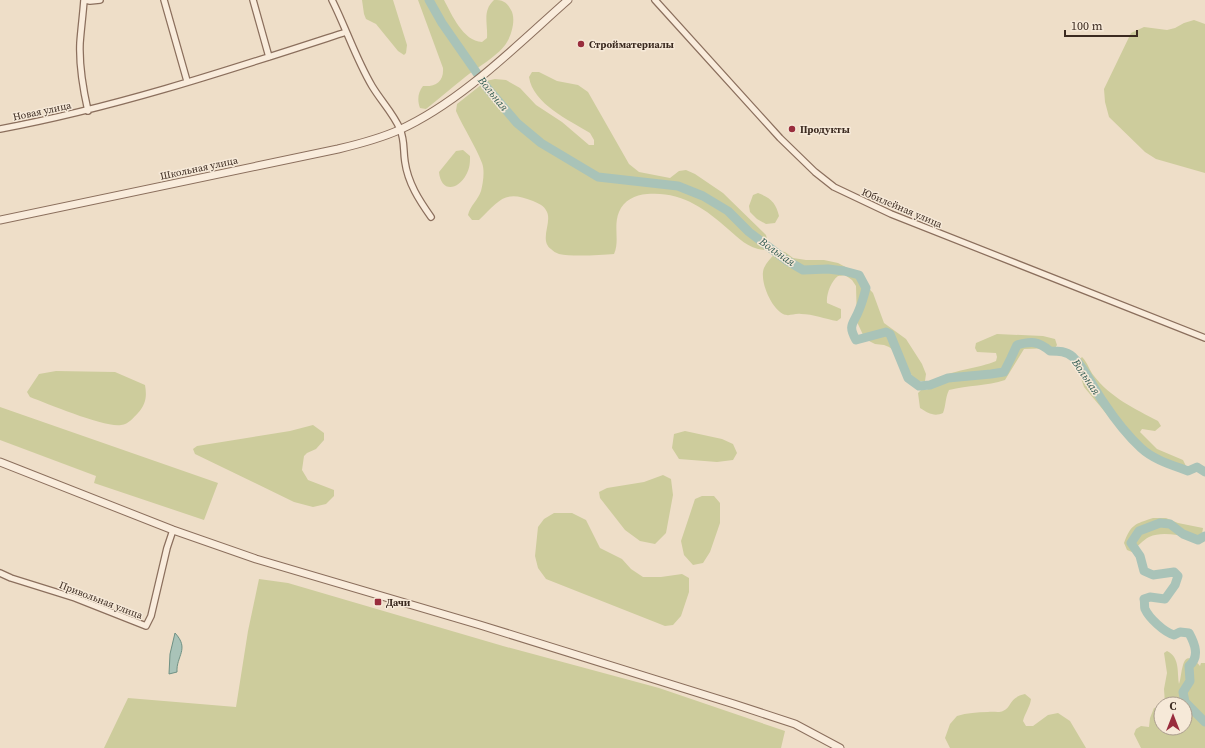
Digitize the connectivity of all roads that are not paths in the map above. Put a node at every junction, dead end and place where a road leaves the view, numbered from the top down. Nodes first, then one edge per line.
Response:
1 (85, 0) edge
2 (100, 0) edge
3 (164, 0) edge
4 (253, 0) edge
5 (332, 0) edge
6 (568, 0) edge
7 (655, 0) edge
8 (346, 32) junction
9 (269, 57) junction
10 (187, 81) junction
11 (88, 111) junction
12 (400, 129) junction
13 (0, 130) edge
14 (431, 217) dead end
15 (0, 220) edge
16 (1205, 338) edge
17 (0, 462) edge
18 (173, 530) junction
19 (0, 573) edge
20 (840, 748) edge

1 - 2 street
1 - 11 street
3 - 10 street
4 - 9 street
5 - 8 street
6 - 12 street, Школьная улица
7 - 16 street, Юбилейная улица
8 - 9 street, Новая улица
8 - 12 street
9 - 10 street, Новая улица
10 - 11 street, Новая улица
11 - 13 street, Новая улица
12 - 14 street
12 - 15 street, Школьная улица
17 - 18 street
18 - 19 street, Привольная улица
18 - 20 street

